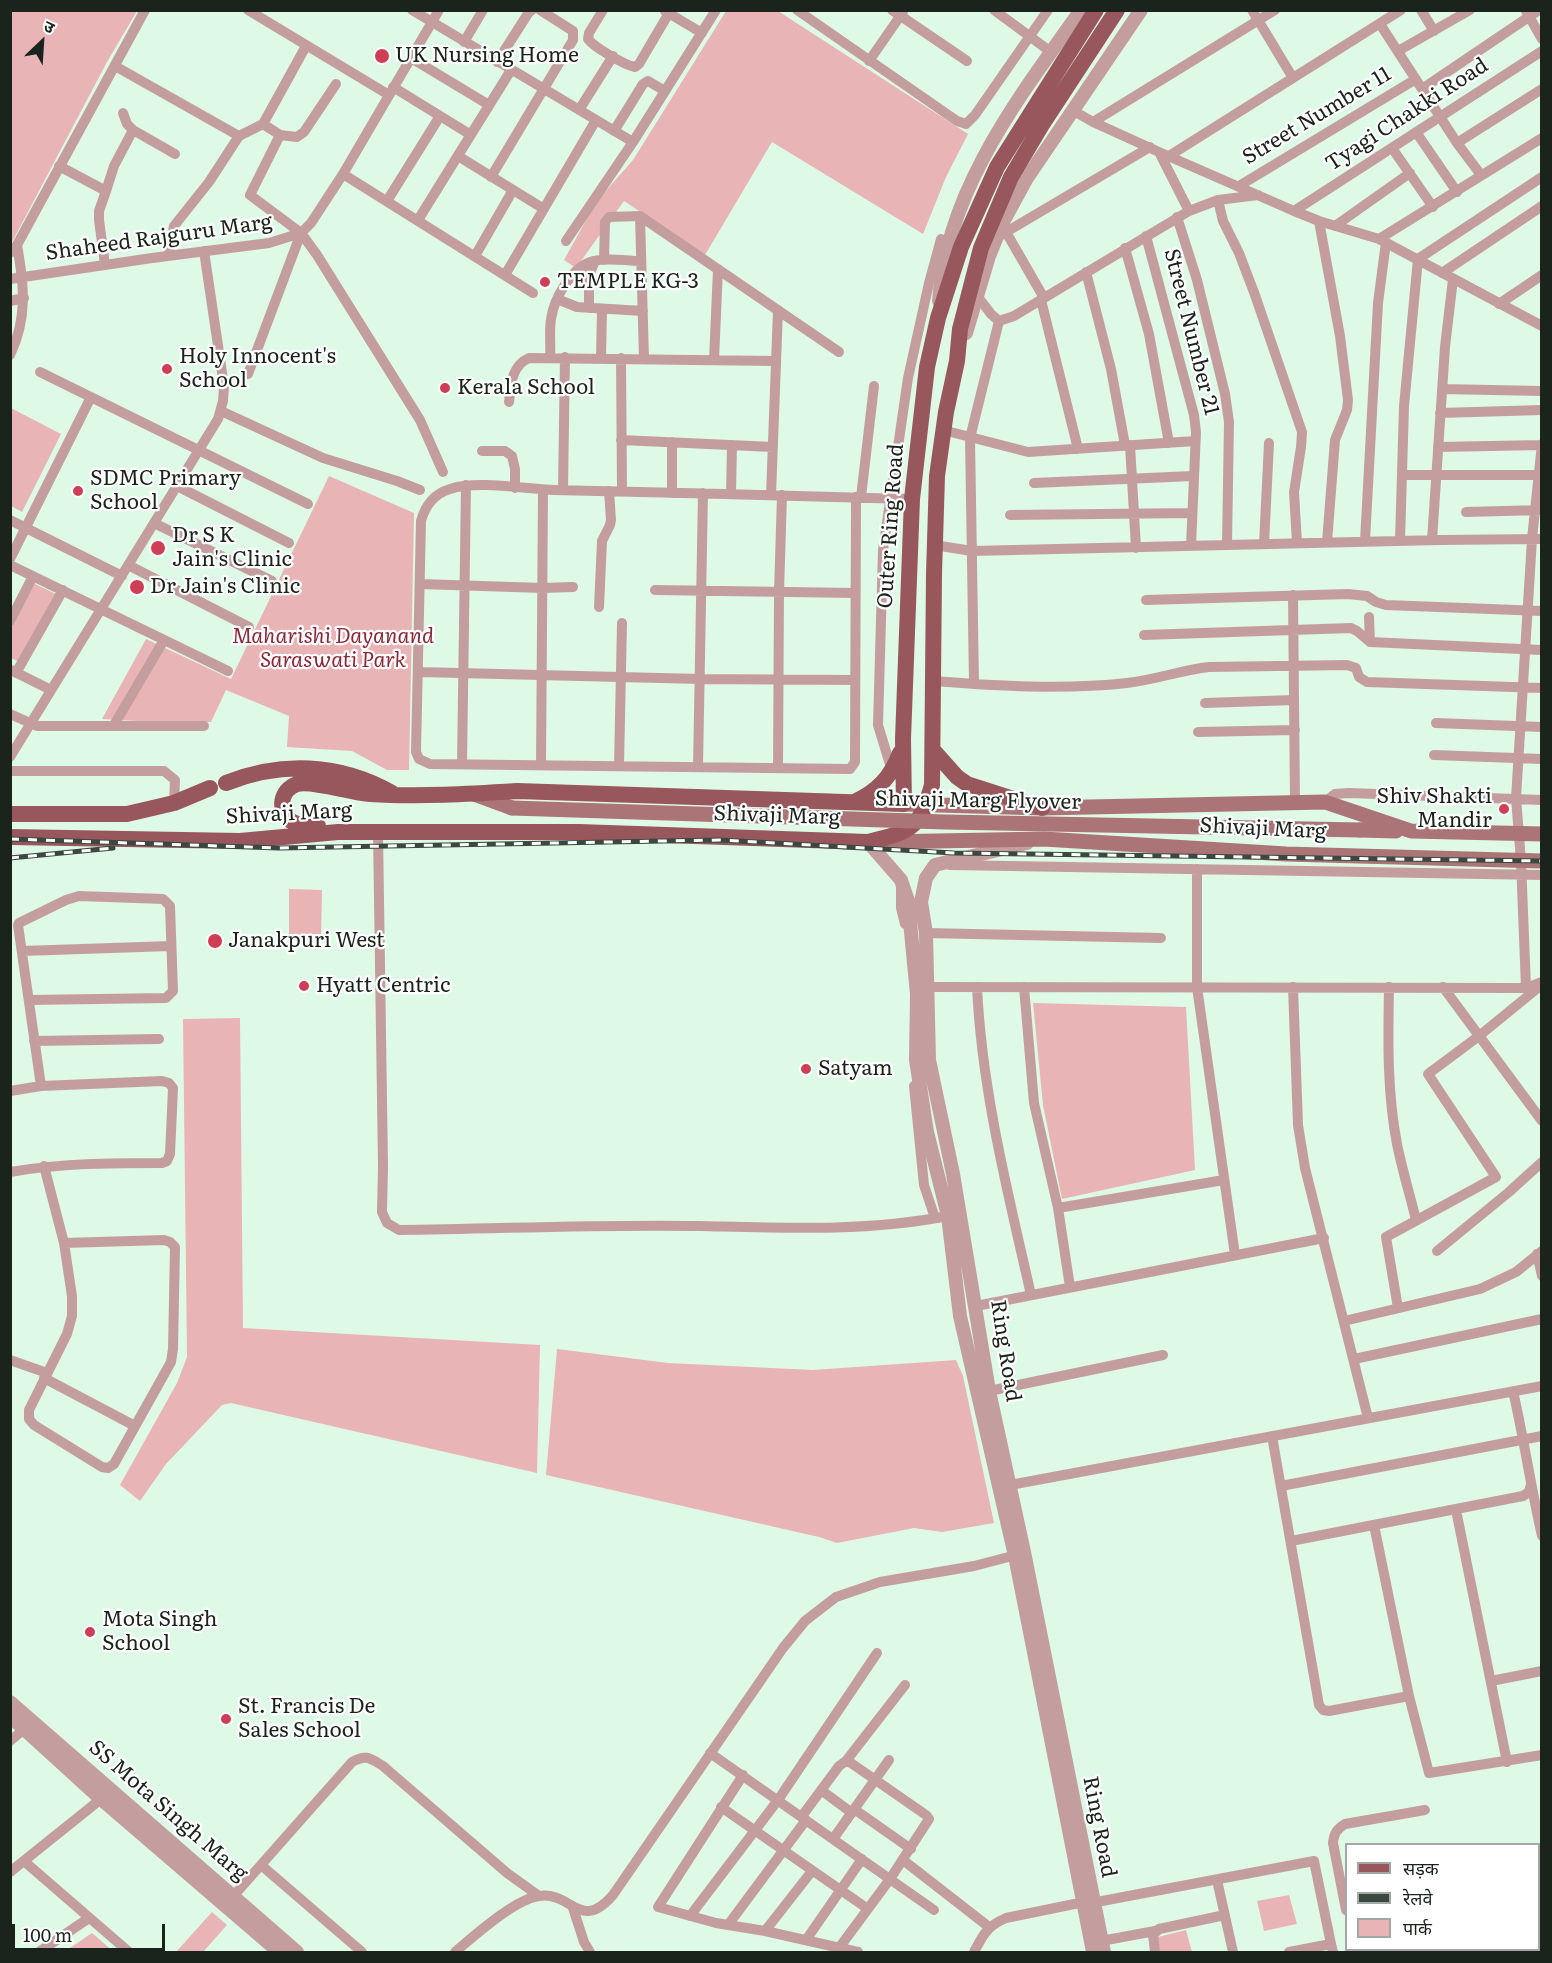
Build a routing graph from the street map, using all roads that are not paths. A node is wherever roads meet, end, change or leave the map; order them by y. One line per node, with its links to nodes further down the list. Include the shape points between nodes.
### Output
1 (145, 10): 43 (street)
2 (248, 10): 34 (street)
3 (412, 10): 27 (street)
4 (439, 10): 27 (street, Shaheed Rajguru Marg)
5 (483, 10): 33 (street)
6 (532, 10): 42 (street)
7 (540, 10): 25 (street)
8 (603, 10): 38 (street, via 588,39)
9 (716, 10): 30 (street)
10 (797, 10): 40 (street)
11 (993, 10): 31 (street)
12 (1048, 10): 31 (street)
13 (1081, 10): 37 (street, Outer Ring Road)
14 (1095, 10): 131 (main road, Outer Ring Road, via 997,167 962,247)
15 (1117, 10): 144 (main road, Outer Ring Road, via 1011,177 981,248 960,329)
16 (1141, 10): 54 (street, Outer Ring Road)
17 (1252, 10): 26 (street)
18 (1275, 10): 26 (street)
19 (1401, 10): 28 (street)
20 (1421, 10): 29 (street)
21 (1470, 10): 29 (street)
22 (667, 12): 30 (street); 38 (street, via 635,67)
23 (898, 12): 40 (street); 41 (street)
24 (1531, 13): 32 (street); 47 (street, Street Number 11)
25 (555, 14): 48 (street, via 573,31 573,40)
26 (1258, 21): 45 (street); 59 (street)
27 (432, 23): 33 (street); 39 (street, Shaheed Rajguru Marg)
28 (1380, 24): 35 (street); 45 (street)
29 (1434, 31): 35 (street)
30 (702, 33): 51 (street)
31 (1031, 37): 37 (street); 40 (street, via 966,123 957,122)
32 (1542, 39)
33 (464, 42): 42 (street)
34 (306, 46): 50 (street); 60 (street)
35 (1398, 51): 47 (street)
36 (1542, 51): 57 (street, Tyagi Chakki Road)
37 (1051, 52): 131 (street, Outer Ring Road, via 1014,106 967,193 948,242)
38 (613, 56): 53 (street)
39 (411, 58): 50 (street, Shaheed Rajguru Marg); 52 (street)
40 (869, 61)
41 (967, 61)
42 (497, 62): 44 (street)
43 (115, 66): 66 (street); 74 (street)
44 (511, 70): 48 (street); 52 (street)
45 (1293, 78): 71 (street)
46 (336, 84): 64 (street, via 304,132 297,137)
47 (1419, 84): 57 (street); 80 (street, Street Number 11)
48 (543, 89): 53 (street); 78 (street)
49 (1542, 89): 69 (street)
50 (391, 91): 56 (street); 76 (street, Shaheed Rajguru Marg)
51 (665, 92): 62 (street, via 648,81 643,84); 68 (street)
52 (489, 105): 65 (street)
53 (579, 110): 58 (street)
54 (1072, 110): 59 (street); 98 (street, Outer Ring Road, via 1027,178)
55 (123, 113): 61 (street)
56 (440, 116): 65 (street); 86 (street)
57 (1440, 117): 63 (street, Tyagi Chakki Road); 69 (street)
58 (596, 120): 62 (street); 89 (street)
59 (1094, 122): 71 (street)
60 (263, 124): 64 (street); 66 (street)
61 (133, 130): 72 (street); 82 (street)
62 (614, 131): 68 (street)
63 (1416, 132): 70 (street, Tyagi Chakki Road); 83 (street)
64 (280, 135): 97 (street, via 250,195)
65 (471, 135): 73 (street)
66 (239, 136): 106 (street, via 174,226)
67 (1542, 138): 77 (street)
68 (633, 142): 102 (street)
69 (1457, 143): 77 (street)
70 (1392, 148): 75 (street); 91 (street, Tyagi Chakki Road)
71 (1159, 152): 80 (street); 90 (street); 98 (street)
72 (175, 154)
73 (458, 156): 78 (street); 94 (street)
74 (59, 166): 82 (street); 104 (street)
75 (1410, 173): 88 (street); 96 (street)
76 (344, 174): 86 (street); 97 (street, Shaheed Rajguru Marg)
77 (1481, 175): 83 (street)
78 (491, 177): 81 (street)
79 (1542, 177): 108 (street)
80 (1239, 186): 84 (street)
81 (513, 190): 89 (street); 107 (street)
82 (106, 191): 111 (street, via 99,211)
83 (1457, 192): 88 (street)
84 (1258, 195): 85 (street); 91 (street)
85 (1218, 200): 90 (street); 207 (street, via 1302,432 1294,492)
86 (387, 201): 94 (street)
87 (1542, 206): 114 (street)
88 (1432, 207): 101 (street)
89 (544, 209): 115 (street)
90 (1189, 210): 93 (street)
91 (1294, 211): 95 (street)
92 (640, 216): 109 (street, via 609,217); 110 (street); 112 (street)
93 (1177, 217): 99 (street); 210 (street, via 1225,394 1229,422)
94 (418, 220): 107 (street)
95 (1319, 220): 96 (street); 205 (street, via 1348,400 1335,440)
96 (1335, 225): 101 (street)
97 (301, 233): 105 (street, Shaheed Rajguru Marg, via 269,243); 146 (street); 170 (street, via 420,420)
98 (1001, 235): 121 (street, Outer Ring Road, via 989,256); 124 (street)
99 (1146, 236): 103 (street); 158 (street, Street Number 21, via 1189,393)
100 (941, 239): 190 (street, via 908,378)
101 (1383, 240): 108 (street); 203 (street)
102 (566, 241)
103 (1125, 248): 113 (street); 160 (street, via 1149,334)
104 (14, 249): 117 (street)
105 (204, 251): 106 (street, Shaheed Rajguru Marg); 154 (street, via 224,386)
106 (168, 256): 111 (street, Shaheed Rajguru Marg)
107 (475, 256): 115 (street)
108 (1418, 259): 114 (street); 173 (street, via 1404,406)
109 (600, 260): 110 (street); 123 (street, via 584,265 568,280); 127 (street, via 589,275)
110 (641, 261): 130 (street)
111 (105, 265): 117 (street, Shaheed Rajguru Marg)
112 (718, 269): 129 (street); 142 (street)
113 (1086, 272): 124 (street); 163 (street)
114 (1442, 273): 119 (street)
115 (505, 275): 120 (street)
116 (1542, 275): 126 (street)
117 (23, 278): 118 (street, Shaheed Rajguru Marg); 122 (street)
118 (10, 279)
119 (1453, 279): 126 (street); 148 (street)
120 (533, 293)
121 (978, 297): 132 (street); 144 (street, Outer Ring Road)
122 (24, 298): 125 (street); 134 (street, via 21,327)
123 (557, 299): 127 (street, via 577,308); 137 (street, via 551,319)
124 (1043, 299): 132 (street, via 1024,312); 167 (street)
125 (10, 301)
126 (1498, 304): 133 (street)
127 (589, 308): 128 (street)
128 (602, 309): 130 (street); 139 (street)
129 (778, 310): 135 (street); 143 (street)
130 (642, 311): 141 (street)
131 (938, 318): 191 (main road, Outer Ring Road, via 927,366)
132 (999, 321): 156 (street)
133 (1540, 323)
134 (14, 341): 136 (street)
135 (839, 352)
136 (10, 355)
137 (550, 357): 138 (street); 151 (street, via 520,362)
138 (565, 357): 139 (street); 182 (street)
139 (601, 358): 140 (street)
140 (621, 358): 141 (street); 157 (street)
141 (644, 359): 142 (street)
142 (714, 360): 143 (street)
143 (776, 361): 165 (street)
144 (957, 361): 155 (main road, Outer Ring Road)
145 (40, 372): 150 (street)
146 (248, 374)
147 (874, 386): 189 (street)
148 (1442, 389): 149 (street); 153 (street)
149 (1542, 391)
150 (92, 397): 168 (street); 200 (street)
151 (509, 402)
152 (1542, 410): 153 (street)
153 (1440, 413): 166 (street)
154 (219, 415): 168 (street); 181 (street, via 323,458)
155 (943, 430): 156 (street); 209 (main road, Outer Ring Road)
156 (970, 438): 167 (street, via 1029,452); 213 (street)
157 (621, 440): 159 (street); 184 (street)
158 (1195, 441): 160 (street); 172 (street, Street Number 21)
159 (672, 442): 162 (street); 185 (street)
160 (1169, 443): 163 (street)
161 (1269, 443): 208 (street)
162 (732, 445): 165 (street); 187 (street)
163 (1128, 445): 167 (street); 175 (street)
164 (1542, 445): 166 (street); 171 (street)
165 (773, 447): 188 (street)
166 (1438, 447): 174 (street)
167 (1078, 448)
168 (198, 450): 178 (street); 192 (street)
169 (482, 451): 179 (street, via 505,451 512,456)
170 (443, 472)
171 (1540, 475): 174 (street); 193 (street)
172 (1193, 476): 175 (street); 196 (street, Street Number 21)
173 (1402, 476): 174 (street); 204 (street)
174 (1436, 477): 202 (street)
175 (1131, 478): 176 (street); 195 (street)
176 (1034, 483)
177 (466, 485): 179 (street); 222 (street, via 434,497 424,511); 223 (street)
178 (177, 486): 199 (street); 206 (street)
179 (515, 488): 180 (street)
180 (543, 489): 182 (street); 225 (street)
181 (420, 490)
182 (563, 490): 183 (street)
183 (609, 491): 184 (street); 233 (street, via 611,519 602,541)
184 (622, 492): 185 (street)
185 (672, 493): 186 (street)
186 (703, 493): 187 (street); 228 (street)
187 (731, 494): 188 (street)
188 (777, 495): 189 (street); 229 (street)
189 (859, 497): 190 (street); 230 (street)
190 (891, 498): 191 (street); 285 (street, via 883,550 878,725)
191 (912, 499): 273 (main road, Outer Ring Road)
192 (308, 504)
193 (1538, 510): 194 (street); 201 (street)
194 (1466, 512)
195 (1133, 513): 196 (street); 197 (street); 212 (street)
196 (1192, 513): 211 (street, Street Number 21)
197 (1010, 515)
198 (10, 520): 200 (street)
199 (154, 523): 216 (street); 221 (street)
200 (25, 527): 214 (street); 218 (street)
201 (1537, 539): 202 (street); 219 (street)
202 (1432, 540): 204 (street)
203 (1365, 541): 204 (street); 205 (street)
204 (1400, 541)
205 (1328, 542): 207 (street)
206 (289, 543)
207 (1297, 543): 208 (street)
208 (1264, 544): 210 (street)
209 (934, 545): 213 (street); 257 (main road, Outer Ring Road)
210 (1227, 545): 211 (street)
211 (1191, 546): 212 (street)
212 (1136, 548): 213 (street)
213 (972, 551): 258 (street)
214 (10, 559)
215 (10, 565): 217 (street)
216 (128, 565): 218 (street); 240 (street)
217 (33, 576): 226 (street); 238 (street)
218 (122, 576): 234 (street)
219 (1530, 577): 220 (street); 235 (street)
220 (1542, 578)
221 (272, 581)
222 (420, 585): 223 (street); 250 (street)
223 (465, 586): 225 (street); 251 (street)
224 (573, 587): 225 (street)
225 (543, 588): 252 (street)
226 (63, 590): 234 (street); 248 (street)
227 (655, 590): 228 (street)
228 (702, 590): 229 (street); 254 (street)
229 (779, 592): 230 (street); 255 (street)
230 (855, 593): 256 (street)
231 (1293, 595): 232 (street); 235 (street, via 1367,596 1386,605); 241 (street)
232 (1146, 600)
233 (599, 608)
234 (101, 609): 243 (street); 261 (street)
235 (1528, 609): 236 (street); 245 (street)
236 (1542, 611)
237 (1369, 617): 244 (street)
238 (11, 618)
239 (622, 623): 253 (street)
240 (249, 627)
241 (1293, 631): 242 (street); 244 (street, via 1350,628); 247 (street)
242 (1144, 635)
243 (164, 640): 249 (street); 267 (street)
244 (1370, 642): 245 (street)
245 (1524, 649): 246 (street); 259 (street)
246 (1542, 650)
247 (1294, 666): 258 (street, via 1187,669 1125,684); 259 (street, via 1352,666 1367,682); 262 (street)
248 (13, 671): 261 (street)
249 (228, 671)
250 (419, 672): 251 (street); 279 (street, via 419,759 430,764)
251 (464, 673): 252 (street); 279 (street)
252 (542, 675): 253 (street); 280 (street)
253 (621, 677): 254 (street); 281 (street)
254 (700, 679): 255 (street); 282 (street)
255 (779, 679): 256 (street); 283 (street)
256 (855, 680): 283 (street, via 854,767)
257 (933, 681): 258 (street); 274 (main road, Outer Ring Road)
258 (974, 684)
259 (1522, 687): 260 (street); 269 (street)
260 (1542, 688)
261 (51, 690): 266 (street)
262 (1294, 700): 263 (street); 271 (street)
263 (1205, 703)
264 (10, 714): 266 (street)
265 (1436, 723): 269 (street)
266 (31, 724): 267 (street); 276 (street)
267 (114, 725): 268 (street)
268 (204, 726)
269 (1520, 726): 270 (street); 277 (street)
270 (1542, 727)
271 (1294, 730): 272 (street); 294 (street)
272 (1198, 732)
273 (903, 740): 285 (main road); 295 (main road)
274 (933, 750): 296 (main road, Outer Ring Road, via 932,785); 297 (main road, via 967,784)
275 (1434, 754): 277 (street)
276 (10, 757)
277 (1518, 758): 278 (street); 288 (street)
278 (1542, 759)
279 (462, 764): 280 (street)
280 (541, 765): 281 (street)
281 (619, 766): 282 (street)
282 (698, 767): 283 (street)
283 (778, 768)
284 (10, 771): 292 (street, via 164,771 175,780)
285 (892, 772): 293 (main road, via 878,789)
286 (474, 794): 287 (main road, Shivaji Marg); 290 (main road, Shivaji Marg, via 518,791); 299 (main road, Shivaji Marg Flyover, bridge, via 512,808 933,822)
287 (395, 795): 292 (main road, Shivaji Marg, via 359,778 320,768 272,769); 300 (main road, via 299,784 289,789 283,799 285,816 294,823)
288 (1516, 798): 289 (street); 291 (street, via 1349,793 1335,794); 301 (street)
289 (1542, 800)
290 (814, 802): 293 (main road, Shivaji Marg); 304 (main road, via 828,808 832,818 827,833)
291 (1325, 802): 294 (main road, Shivaji Marg); 299 (main road, Shivaji Marg)
292 (174, 803): 298 (main road, Shivaji Marg, via 127,814)
293 (854, 803): 295 (main road, Shivaji Marg)
294 (1295, 803): 297 (main road, Shivaji Marg)
295 (904, 804): 296 (main road, Shivaji Marg)
296 (926, 805): 297 (main road, Shivaji Marg); 306 (main road, via 913,826 897,835)
297 (1042, 808): 305 (main road, via 1055,815 1059,824 1055,833)
298 (11, 812)
299 (1411, 831): 301 (main road, Shivaji Marg)
300 (378, 832): 303 (main road, Shivaji Marg, via 240,841); 304 (main road, Shivaji Marg, via 579,832); 339 (street, via 382,1212 387,1223 399,1230 803,1228 910,1223)
301 (1518, 834): 302 (main road, Shivaji Marg); 309 (street)
302 (1542, 834)
303 (10, 837)
304 (813, 839): 306 (main road, Shivaji Marg)
305 (1044, 839): 306 (main road, Shivaji Marg); 308 (street); 309 (main road, Shivaji Marg)
306 (868, 842): 312 (street, Ring Road)
307 (1542, 861): 309 (main road, Shivaji Marg)
308 (935, 865): 310 (street); 313 (street, Ring Road)
309 (1522, 867): 310 (street); 311 (street); 326 (street)
310 (1197, 869): 322 (street)
311 (1542, 875)
312 (902, 883): 313 (street, Ring Road); 339 (street, via 901,908 908,934 912,994 910,1051 924,1185)
313 (915, 902): 314 (street, Ring Road); 339 (street, Ring Road, via 916,1060)
314 (926, 933): 315 (street); 319 (street, Ring Road)
315 (1161, 938)
316 (171, 946): 317 (street); 317 (street, via 170,906 164,899 79,896 20,922); 327 (street, via 173,991 166,998)
317 (22, 951): 327 (street)
318 (1542, 983): 326 (street); 328 (street)
319 (928, 987): 320 (street); 349 (street, Ring Road, via 929,1060)
320 (977, 987): 321 (street); 348 (street, via 980,1043 997,1151)
321 (1024, 987): 322 (street); 338 (street, via 1034,1103)
322 (1197, 987): 323 (street); 337 (street)
323 (1293, 987): 324 (street); 341 (street, via 1298,1125)
324 (1389, 987): 325 (street); 340 (street, via 1391,1097 1397,1144)
325 (1443, 987): 326 (street); 328 (street)
326 (1526, 988)
327 (28, 1000): 330 (street)
328 (1479, 1036): 333 (street); 340 (street, via 1428,1074 1496,1177)
329 (159, 1039): 330 (street)
330 (34, 1041): 331 (street)
331 (41, 1086): 332 (street); 335 (street, via 162,1081 173,1088 167,1161)
332 (10, 1091)
333 (1542, 1120)
334 (1542, 1162): 343 (street)
335 (44, 1166): 336 (street); 342 (street)
336 (10, 1172)
337 (1224, 1180): 338 (street); 345 (street)
338 (1058, 1208): 347 (street)
339 (941, 1217): 372 (street, Ring Road, via 960,1316)
340 (1416, 1220): 350 (street, via 1386,1237)
341 (1324, 1238): 345 (street); 352 (street)
342 (64, 1243): 356 (street, via 72,1316); 361 (street, via 164,1240 175,1247 171,1362)
343 (1437, 1251)
344 (1539, 1253): 346 (street); 350 (street, via 1516,1272 1480,1289)
345 (1235, 1255): 347 (street)
346 (1542, 1276)
347 (1070, 1287): 348 (street)
348 (1031, 1295): 349 (street)
349 (976, 1306): 358 (street, Ring Road)
350 (1398, 1308): 352 (street)
351 (1542, 1319): 354 (street)
352 (1344, 1321): 354 (street)
353 (1163, 1355): 358 (street)
354 (1354, 1359): 360 (street)
355 (10, 1360): 356 (street)
356 (45, 1376): 361 (street); 361 (street, via 28,1419 102,1467 114,1464)
357 (1542, 1386): 359 (street)
358 (989, 1391): 366 (street, Ring Road)
359 (1513, 1391): 360 (street); 364 (street)
360 (1368, 1418): 362 (street)
361 (135, 1426)
362 (1272, 1436): 366 (street); 367 (street)
363 (1542, 1436): 364 (street)
364 (1524, 1438): 365 (street); 367 (street)
365 (1531, 1484): 368 (street, via 1523,1496); 370 (street)
366 (1010, 1485): 372 (street, Ring Road)
367 (1281, 1486): 371 (street)
368 (1456, 1510): 369 (street); 375 (street)
369 (1374, 1525): 371 (street); 377 (street)
370 (1542, 1536)
371 (1290, 1541): 377 (street, via 1319,1705 1329,1711)
372 (1019, 1554): 382 (street, via 880,1582 836,1598 805,1621 783,1648); 413 (street, Ring Road)
373 (877, 1653): 391 (street)
374 (1542, 1671): 375 (street)
375 (1491, 1681): 386 (street)
376 (905, 1685): 385 (street)
377 (1409, 1696): 386 (street, via 1429,1773)
378 (10, 1702): 380 (street, SS Mota Singh Marg)
379 (10, 1716): 380 (street, SS Mota Singh Marg)
380 (29, 1725): 381 (street); 390 (street, SS Mota Singh Marg); 395 (street, SS Mota Singh Marg)
381 (10, 1741)
382 (710, 1753): 387 (street); 414 (street, via 613,1895 595,1911)
383 (1542, 1755): 386 (street)
384 (890, 1760): 388 (street)
385 (846, 1761): 388 (street); 389 (street)
386 (1507, 1762)
387 (743, 1775): 391 (street); 392 (street)
388 (876, 1780): 394 (street); 399 (street, via 928,1816 929,1822)
389 (821, 1790): 394 (street); 396 (street)
390 (101, 1799): 395 (street, SS Mota Singh Marg); 403 (street)
391 (778, 1800): 396 (street); 397 (street)
392 (721, 1808): 397 (street); 418 (street, via 658,1907)
393 (1425, 1810): 411 (street, via 1337,1828 1333,1843)
394 (853, 1811): 398 (street); 399 (street)
395 (132, 1817): 412 (street, SS Mota Singh Marg)
396 (804, 1818): 398 (street); 400 (street)
397 (754, 1832): 400 (street); 418 (street)
398 (833, 1839): 401 (street)
399 (911, 1849): 402 (street)
400 (783, 1851): 405 (street); 420 (street)
401 (862, 1859): 407 (street); 409 (street)
402 (903, 1860): 407 (street); 421 (street)
403 (25, 1862): 406 (street); 419 (street)
404 (261, 1865): 410 (street, via 352,1762 361,1757 383,1766); 412 (street); 432 (street)
405 (812, 1871): 409 (street); 422 (street)
406 (10, 1872)
407 (890, 1879): 415 (street); 416 (street)
408 (1217, 1880): 413 (street); 417 (street); 427 (street, via 1314,1861)
409 (841, 1891): 415 (street); 424 (street)
410 (539, 1896): 414 (street, via 554,1896); 433 (street, via 508,1911)
411 (1345, 1900)
412 (229, 1901): 430 (street, SS Mota Singh Marg); 431 (street, SS Mota Singh Marg)
413 (1092, 1901): 421 (street, via 1006,1918); 425 (street, Ring Road); 437 (street, Ring Road)
414 (573, 1908): 434 (street)
415 (868, 1909): 426 (street)
416 (934, 1910)
417 (1225, 1915): 423 (street); 439 (street)
418 (690, 1916): 420 (street)
419 (89, 1918): 428 (street); 429 (street)
420 (728, 1925): 422 (street)
421 (989, 1927): 436 (street)
422 (765, 1931): 424 (street)
423 (1155, 1931): 425 (street); 438 (street)
424 (806, 1940): 426 (street)
425 (1102, 1947)
426 (839, 1948): 435 (street)
427 (1332, 1948): 440 (street)
428 (39, 1953)
429 (129, 1953)
430 (279, 1953)
431 (297, 1953)
432 (362, 1953)
433 (455, 1953)
434 (590, 1953)
435 (858, 1953)
436 (974, 1953)
437 (1093, 1953)
438 (1155, 1953)
439 (1233, 1953)
440 (1289, 1953)

